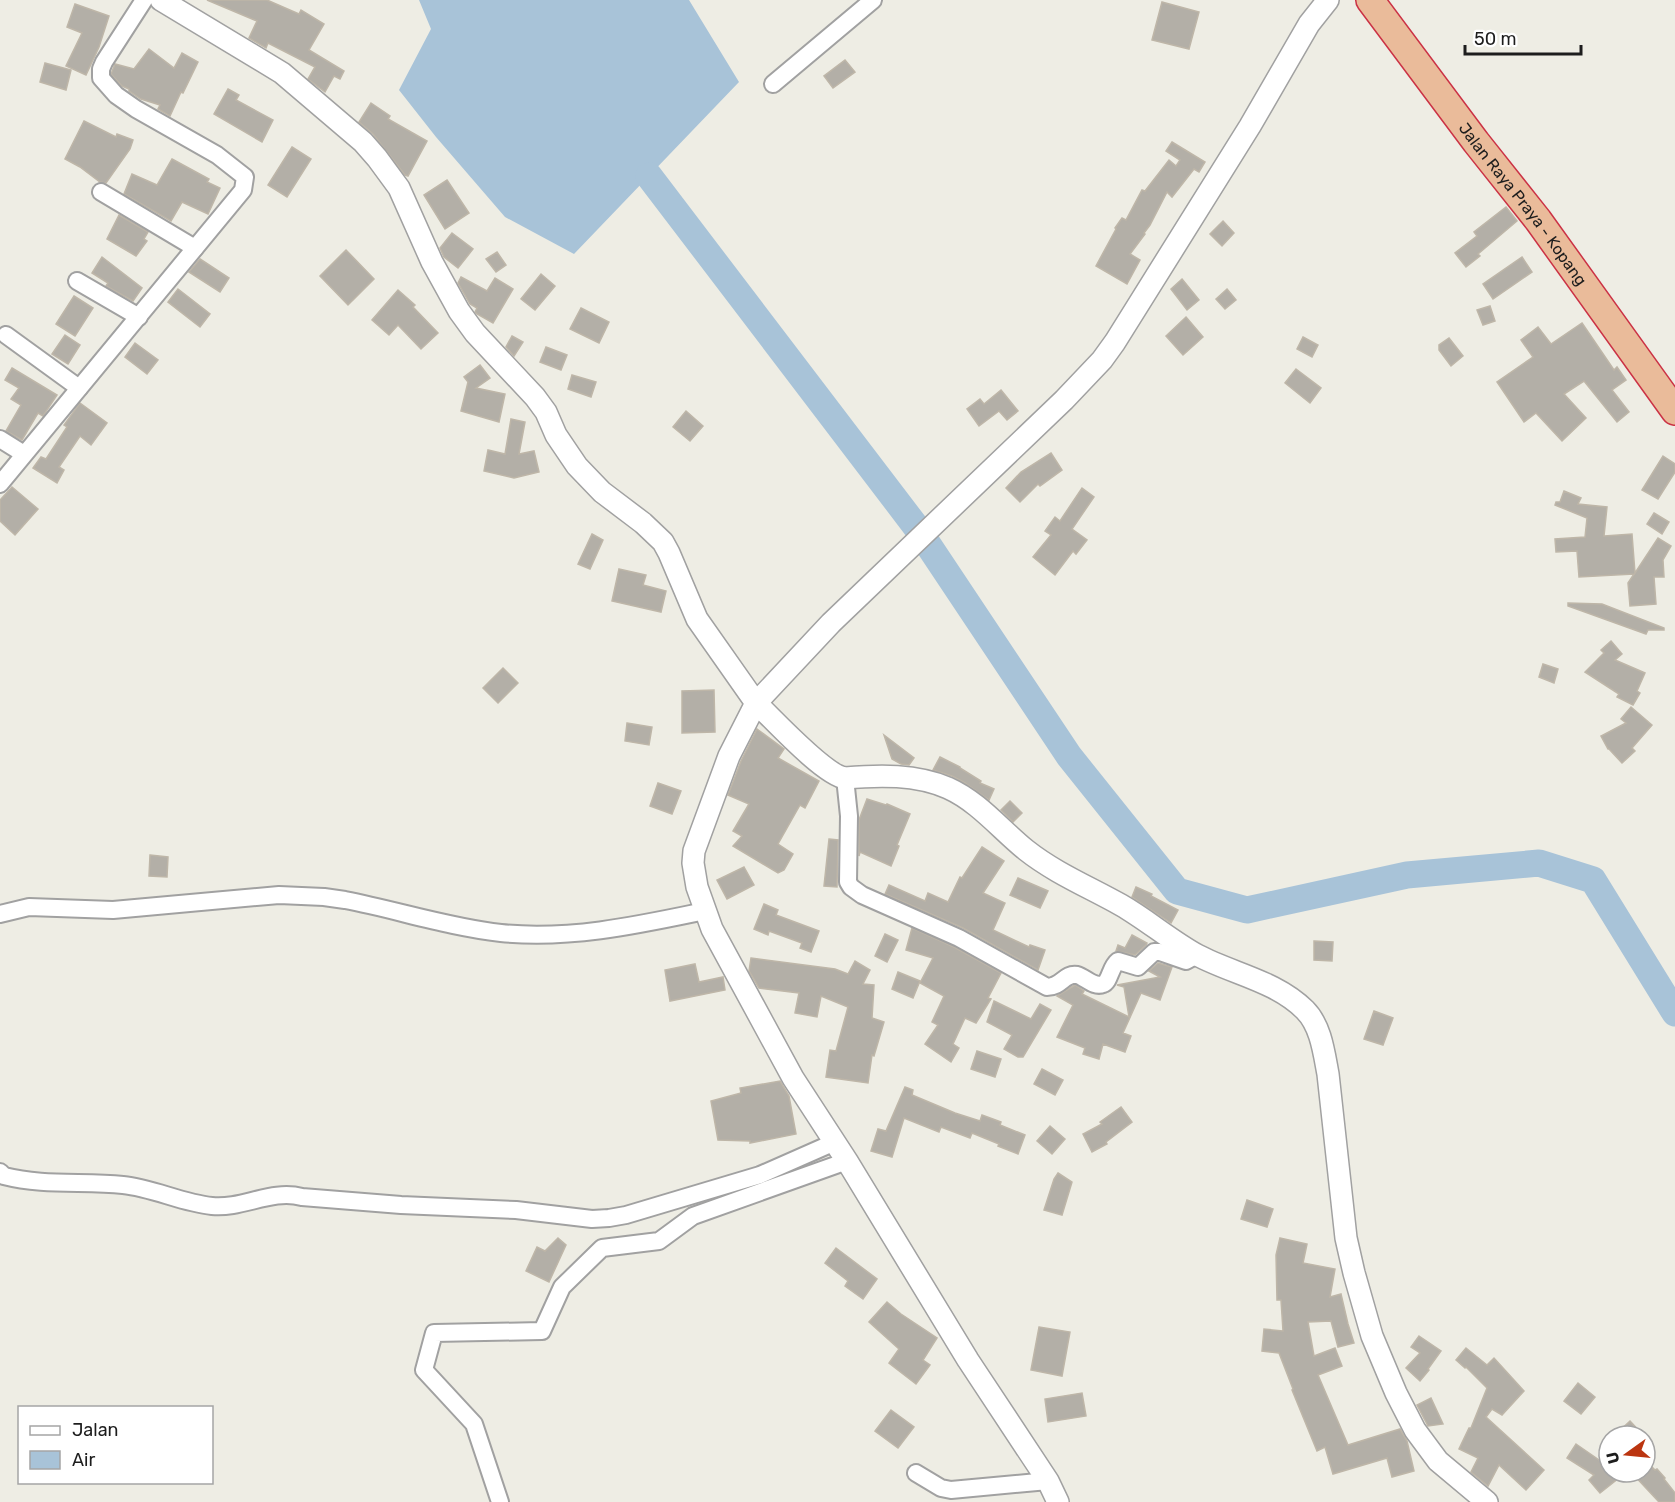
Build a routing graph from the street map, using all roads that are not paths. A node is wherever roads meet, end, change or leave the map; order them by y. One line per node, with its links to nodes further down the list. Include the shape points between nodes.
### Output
1 (144, 0): 8 (street, via 104,62 101,78 136,109 217,155 245,177 243,190)
2 (161, 0): 17 (street, via 282,73 377,158 399,188 459,311 546,412 577,466 663,542 697,619)
3 (873, 0): 6 (street)
4 (1328, 0): 17 (street, via 1309,24 1250,126 1102,360 831,623)
5 (1370, 0): 13 (highway, Jalan Raya Praya - Kopang, via 1538,220)
6 (773, 84)
7 (101, 192): 8 (street)
8 (195, 248): 10 (street)
9 (77, 281): 10 (street)
10 (139, 317): 12 (street)
11 (6, 335): 12 (street)
12 (79, 388): 15 (street)
13 (1675, 411)
14 (0, 439): 15 (street)
15 (24, 454): 16 (street)
16 (0, 484)
17 (756, 702): 18 (street, via 826,769); 19 (street, via 729,756 694,851 695,876)
18 (845, 778): 21 (street, via 906,777 947,787 976,804 1028,851 1074,881 1122,905); 21 (street, via 848,882 862,895 959,938 1047,987 1077,975 1103,985 1118,961 1138,967 1154,952 1186,960)
19 (705, 911): 20 (street, via 622,928 540,934 500,933 345,900 279,895 112,910 29,907); 22 (street, via 793,1078)
20 (0, 914)
21 (1197, 955): 29 (street, via 1288,994 1310,1015 1328,1074 1346,1238 1372,1336 1415,1430 1438,1461)
22 (835, 1142): 23 (street); 24 (street, via 734,1184 626,1215 592,1219 291,1195 212,1206 133,1186 37,1182)
23 (847, 1161): 26 (street, via 968,1360); 27 (street, via 693,1216 659,1241 602,1248 562,1287 542,1331 434,1333 424,1370 474,1424)
24 (0, 1172)
25 (916, 1473): 26 (street, via 951,1490)
26 (1048, 1481): 28 (street)
27 (500, 1502)
28 (1058, 1502)
29 (1487, 1502)

